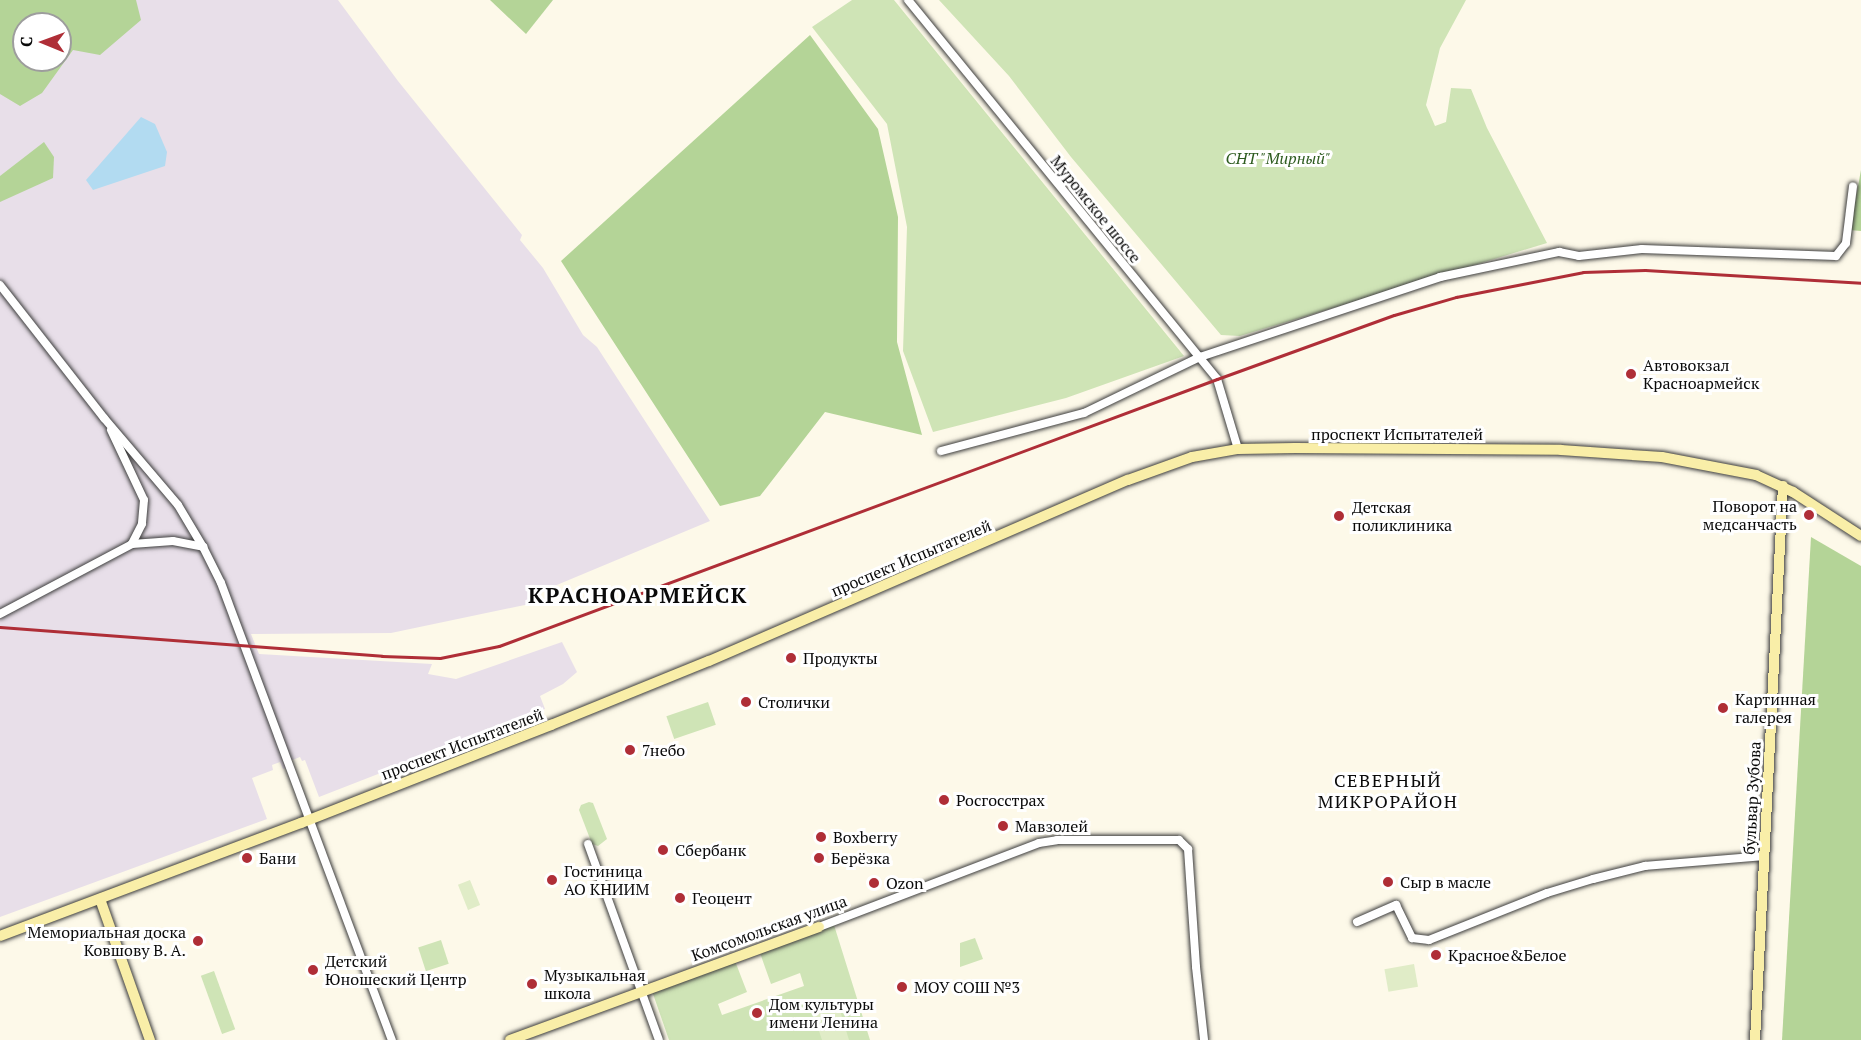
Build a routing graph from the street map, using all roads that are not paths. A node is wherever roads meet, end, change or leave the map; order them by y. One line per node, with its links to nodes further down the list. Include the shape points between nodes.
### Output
1 (908, 0): 4 (street, Муромское шоссе)
2 (1853, 186): 4 (street, via 1846,243 1836,256 1642,249 1579,256 1559,252 1440,277)
3 (0, 285): 5 (street)
4 (1200, 357): 6 (street, Муромское шоссе, via 1217,379); 7 (street, via 1084,413)
5 (104, 418): 10 (street, via 144,500 142,524); 11 (street, via 178,505)
6 (1238, 449): 8 (main road, проспект Испытателей, via 1600,452 1726,467); 13 (main road, проспект Испытателей, via 1192,457 1128,480 709,661)
7 (941, 452)
8 (1783, 486): 9 (main road, проспект Испытателей); 15 (main road, бульвар Зубова)
9 (1861, 536)
10 (132, 544): 11 (street, via 173,541); 12 (street)
11 (203, 548): 13 (street, via 221,583)
12 (0, 614)
13 (309, 820): 16 (main road, проспект Испытателей); 22 (street)
14 (588, 844): 20 (street)
15 (1764, 856): 17 (street, via 1645,866 1593,879 1429,940 1412,938 1396,905); 26 (main road, бульвар Зубова)
16 (100, 900): 19 (main road, проспект Испытателей); 21 (main road)
17 (1358, 922)
18 (819, 927): 20 (main road, Комсомольская улица); 25 (street, Комсомольская улица, via 1039,843 1179,840 1188,849)
19 (0, 936)
20 (642, 991): 23 (main road, Комсомольская улица); 24 (street)
21 (150, 1040)
22 (392, 1040)
23 (510, 1040)
24 (659, 1040)
25 (1204, 1040)
26 (1755, 1040)

